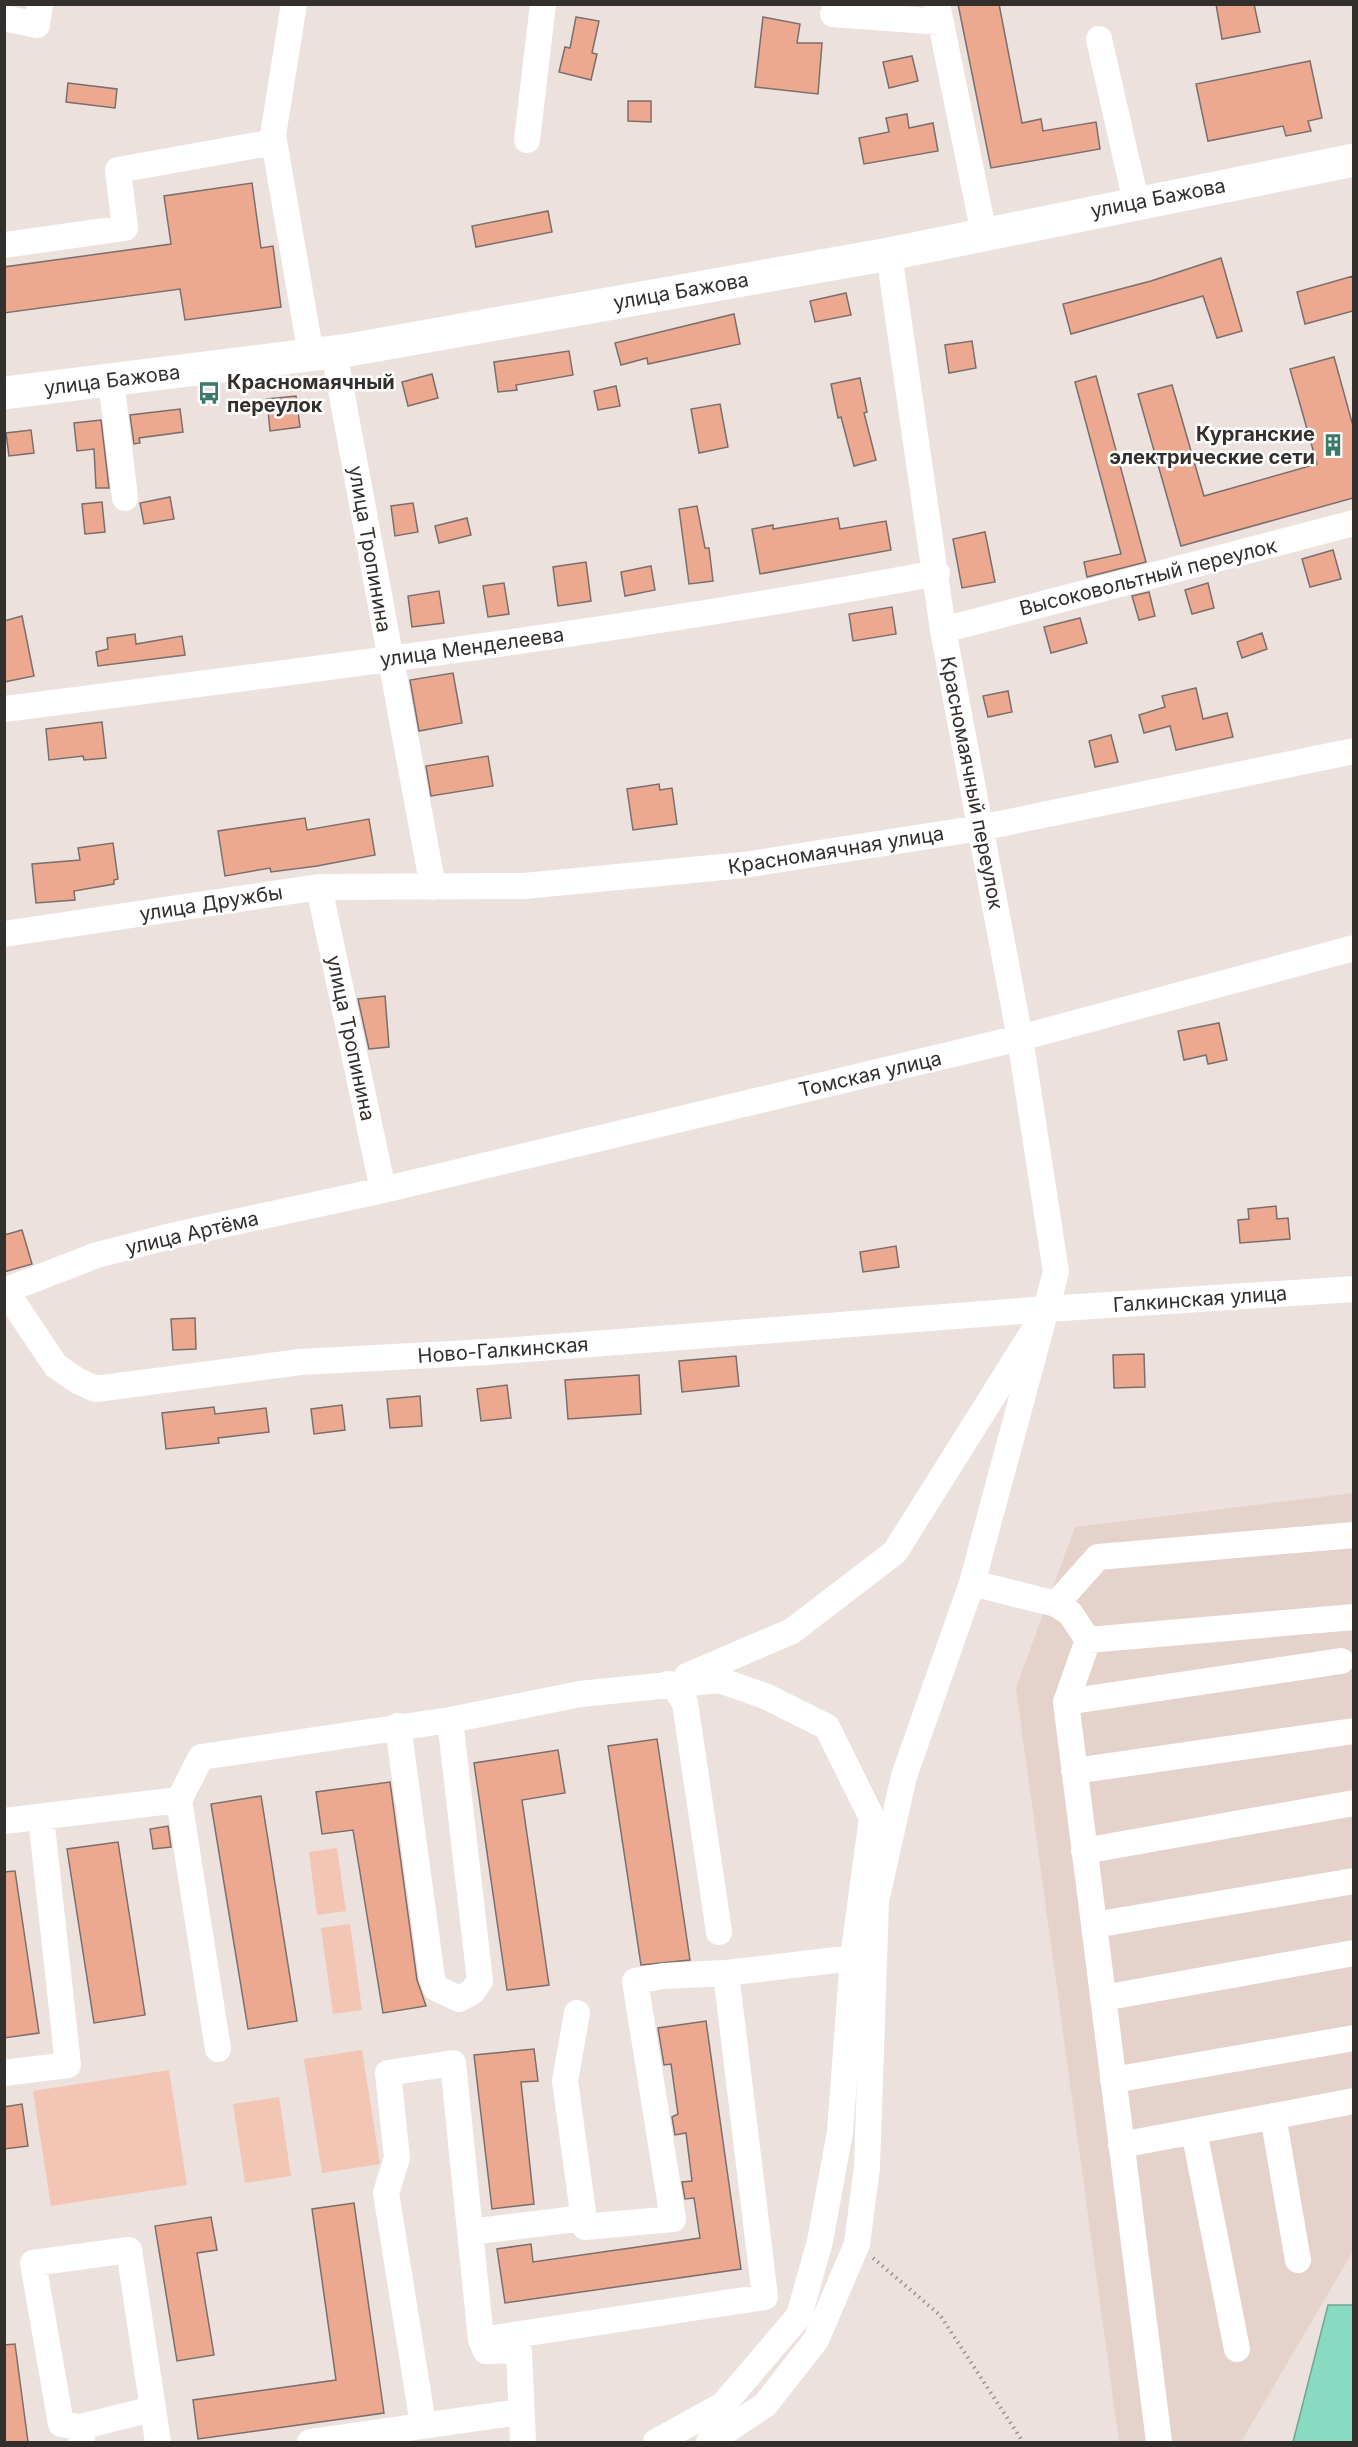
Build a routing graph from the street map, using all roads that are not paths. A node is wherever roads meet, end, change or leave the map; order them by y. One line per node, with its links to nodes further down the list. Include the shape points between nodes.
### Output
1 (40, 4): 6 (street, via 37,25)
2 (294, 4): 9 (street, улица Тропинина)
3 (543, 4): 8 (street)
4 (939, 13): 5 (street); 12 (street)
5 (833, 14)
6 (4, 18)
7 (1099, 39): 11 (street)
8 (527, 140)
9 (274, 142): 13 (street, via 118,170 125,228); 15 (street, улица Тропинина)
10 (1353, 160): 11 (main road, улица Бажова)
11 (1136, 202): 12 (main road, улица Бажова)
12 (984, 234): 14 (main road, улица Бажова)
13 (4, 245)
14 (889, 254): 15 (main road, улица Бажова); 20 (street, Красномаячный переулок)
15 (322, 354): 16 (main road, улица Бажова); 22 (street, улица Тропинина)
16 (111, 380): 17 (main road, улица Бажова); 18 (street)
17 (4, 393)
18 (125, 498)
19 (1353, 523): 21 (street, Высоковольтный переулок)
20 (937, 573): 21 (street, Красномаячный переулок); 22 (street, улица Менделеева, via 761,606)
21 (943, 630): 25 (street, Красномаячный переулок)
22 (391, 659): 23 (street, улица Менделеева); 27 (street, улица Тропинина)
23 (4, 709)
24 (1353, 751): 25 (street, Красномаячная улица)
25 (980, 828): 27 (street, Красномаячная улица, via 744,865 524,886); 30 (street, Красномаячный переулок)
26 (319, 886): 27 (street, улица Дружбы); 28 (street, улица Дружбы); 31 (street, улица Тропинина)
27 (426, 887)
28 (4, 934)
29 (1353, 948): 30 (street, Томская улица)
30 (1020, 1038): 31 (street, Томская улица); 34 (street, Красномаячный переулок, via 1056,1272)
31 (383, 1190): 33 (street, улица Артёма, via 96,1255)
32 (1353, 1289): 34 (street, Галкинская улица)
33 (5, 1291): 34 (street, Ново-Галкинская, via 56,1366 96,1389 300,1362 488,1352)
34 (1047, 1309): 36 (street, Красномаячный переулок); 41 (street, via 895,1552 792,1631)
35 (1353, 1535): 37 (street, via 1098,1557)
36 (972, 1583): 37 (street); 81 (street, Красномаячный переулок, via 904,1776 876,1902 867,2167 857,2244 816,2340 765,2405)
37 (1056, 1604): 39 (street, via 1070,1613)
38 (1353, 1617): 39 (street)
39 (1088, 1640): 42 (street)
40 (1341, 1661): 42 (street)
41 (667, 1684): 43 (street, via 580,1694); 54 (street, via 676,1689 685,1703); 56 (street, via 719,1680 765,1696 827,1727 872,1818)
42 (1066, 1702): 46 (street)
43 (450, 1720): 44 (street); 44 (street, via 480,1981 472,1992 459,1999 436,1988 432,1978)
44 (398, 1726): 47 (street, via 201,1757)
45 (1353, 1731): 46 (street)
46 (1074, 1771): 51 (street)
47 (178, 1800): 49 (street); 61 (street)
48 (1353, 1803): 51 (street)
49 (41, 1817): 50 (street); 62 (street, via 68,2065)
50 (4, 1821)
51 (1084, 1851): 53 (street)
52 (1353, 1881): 53 (street)
53 (1094, 1925): 58 (street)
54 (719, 1932)
55 (1353, 1953): 58 (street)
56 (853, 1958): 57 (street); 80 (street, via 840,2132 820,2241 799,2316 723,2405)
57 (726, 1973): 68 (street, via 635,1981 673,2219 585,2227); 71 (street, via 765,2297)
58 (1103, 1998): 63 (street)
59 (577, 2013): 68 (street, via 565,2081)
60 (1353, 2038): 63 (street)
61 (218, 2049)
62 (4, 2073)
63 (1113, 2080): 67 (street)
64 (1353, 2101): 65 (street)
65 (1273, 2116): 66 (street); 70 (street)
66 (1194, 2131): 67 (street); 72 (street)
67 (1121, 2145): 82 (street)
68 (584, 2218): 69 (street)
69 (470, 2232): 71 (street); 75 (street, via 453,2063 388,2073 397,2158 386,2193)
70 (1298, 2260)
71 (481, 2340): 74 (street, via 486,2351 519,2352)
72 (1237, 2349)
73 (152, 2409): 76 (street); 76 (street, via 129,2250 33,2263 61,2424); 77 (street)
74 (520, 2412): 75 (street); 79 (street)
75 (423, 2424): 78 (street)
76 (81, 2435)
77 (158, 2442)
78 (310, 2442)
79 (523, 2442)
80 (656, 2442)
81 (709, 2442)
82 (1159, 2442)

